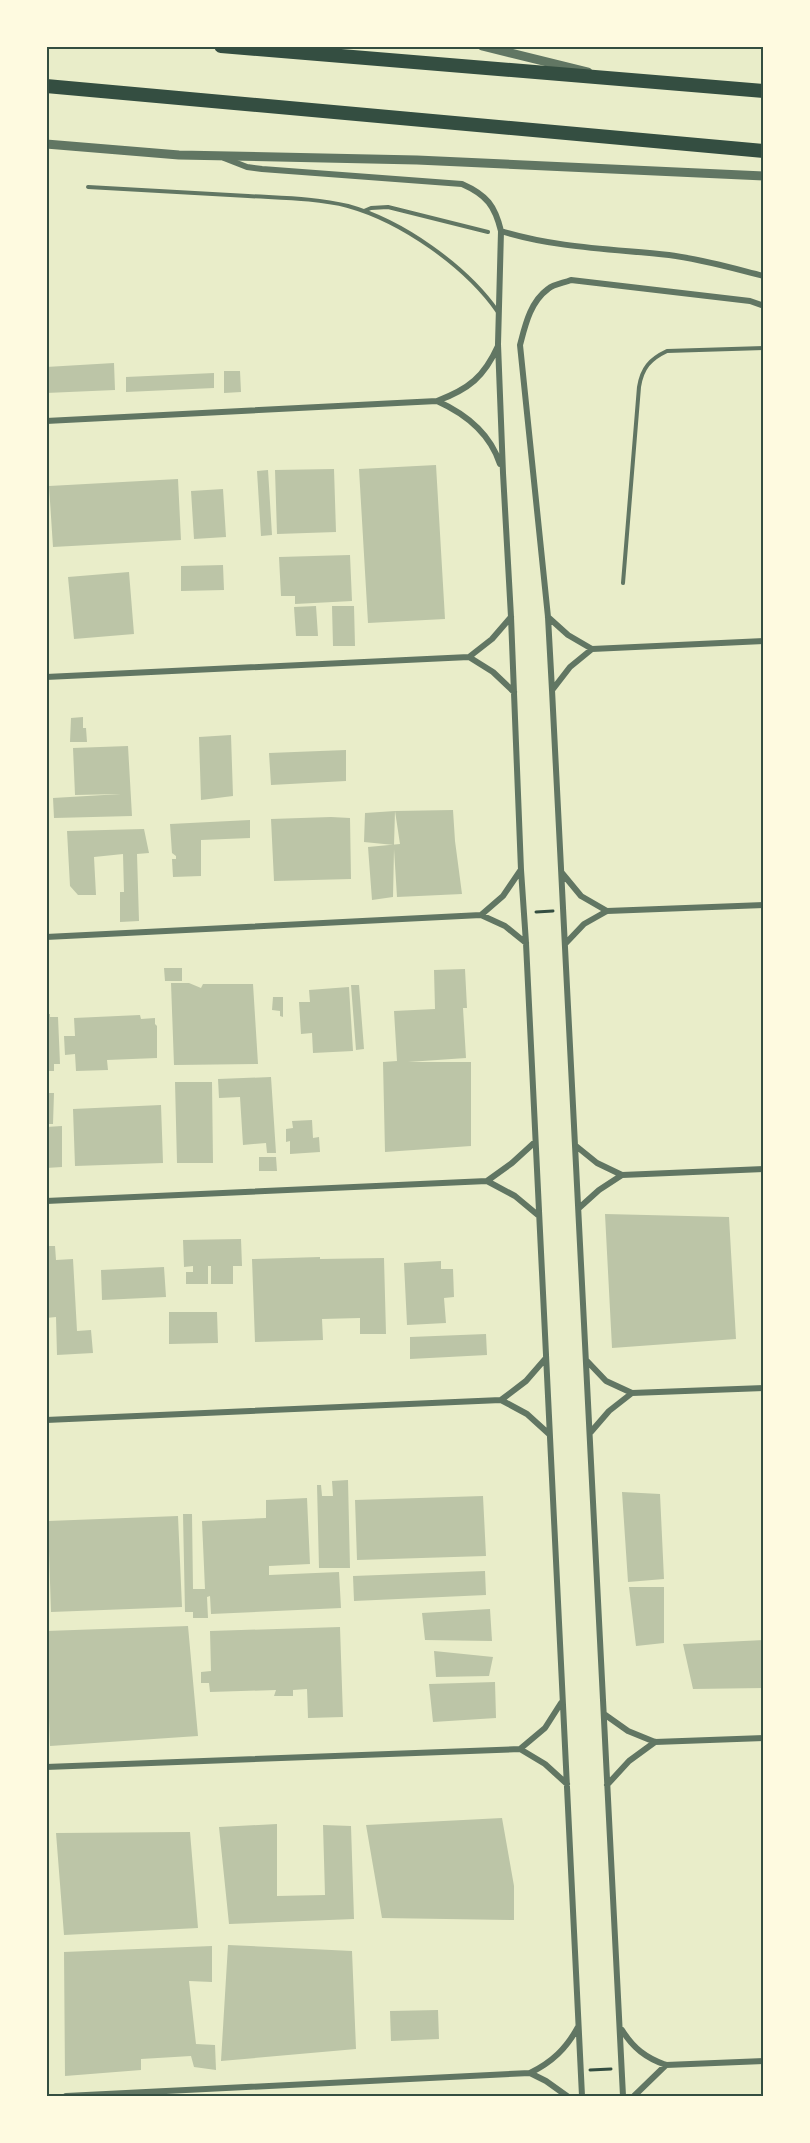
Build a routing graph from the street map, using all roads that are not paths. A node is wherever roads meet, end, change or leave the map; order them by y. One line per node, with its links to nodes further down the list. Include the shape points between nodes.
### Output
1 (221, 46): 3 (highway)
2 (482, 46): 3 (street)
3 (611, 78): 5 (highway)
4 (46, 86): 7 (highway)
5 (764, 91)
6 (46, 144): 8 (street)
7 (764, 151)
8 (221, 156): 9 (street, via 417,160); 12 (street, via 262,169 462,184 489,201)
9 (764, 176)
10 (88, 187): 11 (lane, via 315,201)
11 (363, 211): 13 (lane, via 388,207); 16 (lane, via 393,225 455,265)
12 (501, 231): 14 (street, via 547,243 702,261); 16 (street)
13 (488, 232)
14 (764, 276)
15 (764, 306): 24 (street, via 750,301 571,280 549,288 536,302 519,345)
16 (499, 313): 17 (street)
17 (498, 344): 19 (street, via 476,380); 21 (street)
18 (764, 348): 22 (lane, via 667,351 647,364 639,387)
19 (437, 401): 20 (street); 21 (street, via 467,417 479,429 498,457)
20 (46, 421)
21 (503, 473): 23 (street)
22 (623, 583)
23 (511, 617): 27 (street); 30 (street)
24 (548, 617): 26 (street); 29 (street)
25 (764, 641): 26 (street)
26 (592, 649): 29 (street, via 570,666)
27 (469, 657): 28 (street); 30 (street)
28 (46, 676)
29 (552, 690): 32 (street)
30 (514, 692): 31 (street)
31 (521, 870): 35 (street, via 503,896); 37 (street)
32 (562, 873): 34 (street, via 581,896); 38 (street)
33 (764, 904): 34 (street)
34 (606, 911): 38 (street, via 584,924)
35 (481, 915): 36 (street); 37 (street, via 505,926)
36 (46, 937)
37 (526, 943): 39 (street)
38 (566, 943): 40 (street)
39 (535, 1142): 43 (street); 46 (street)
40 (576, 1146): 42 (street, via 597,1163); 45 (street)
41 (764, 1169): 42 (street)
42 (622, 1175): 45 (street)
43 (487, 1181): 44 (street); 46 (street, via 515,1196)
44 (46, 1201)
45 (579, 1208): 48 (street)
46 (539, 1216): 47 (street)
47 (546, 1357): 51 (street, via 526,1381); 54 (street)
48 (586, 1361): 50 (street, via 606,1382); 53 (street)
49 (764, 1388): 50 (street)
50 (632, 1393): 53 (street)
51 (501, 1400): 52 (street); 54 (street, via 527,1414)
52 (46, 1420)
53 (590, 1433): 56 (street)
54 (549, 1434): 55 (street)
55 (562, 1701): 59 (street, via 544,1728); 61 (street)
56 (604, 1714): 58 (street, via 628,1731); 62 (street)
57 (764, 1738): 58 (street)
58 (655, 1742): 62 (street, via 629,1761)
59 (520, 1749): 60 (street); 61 (street)
60 (46, 1767)
61 (567, 1784): 63 (street)
62 (607, 1785): 64 (street)
63 (579, 2026): 67 (street, via 559,2054); 70 (street)
64 (620, 2028): 66 (street, via 639,2052); 71 (street)
65 (764, 2061): 66 (street)
66 (666, 2065): 72 (street)
67 (530, 2073): 68 (street); 69 (street)
68 (66, 2097)
69 (567, 2097)
70 (582, 2097)
71 (623, 2097)
72 (634, 2097)

